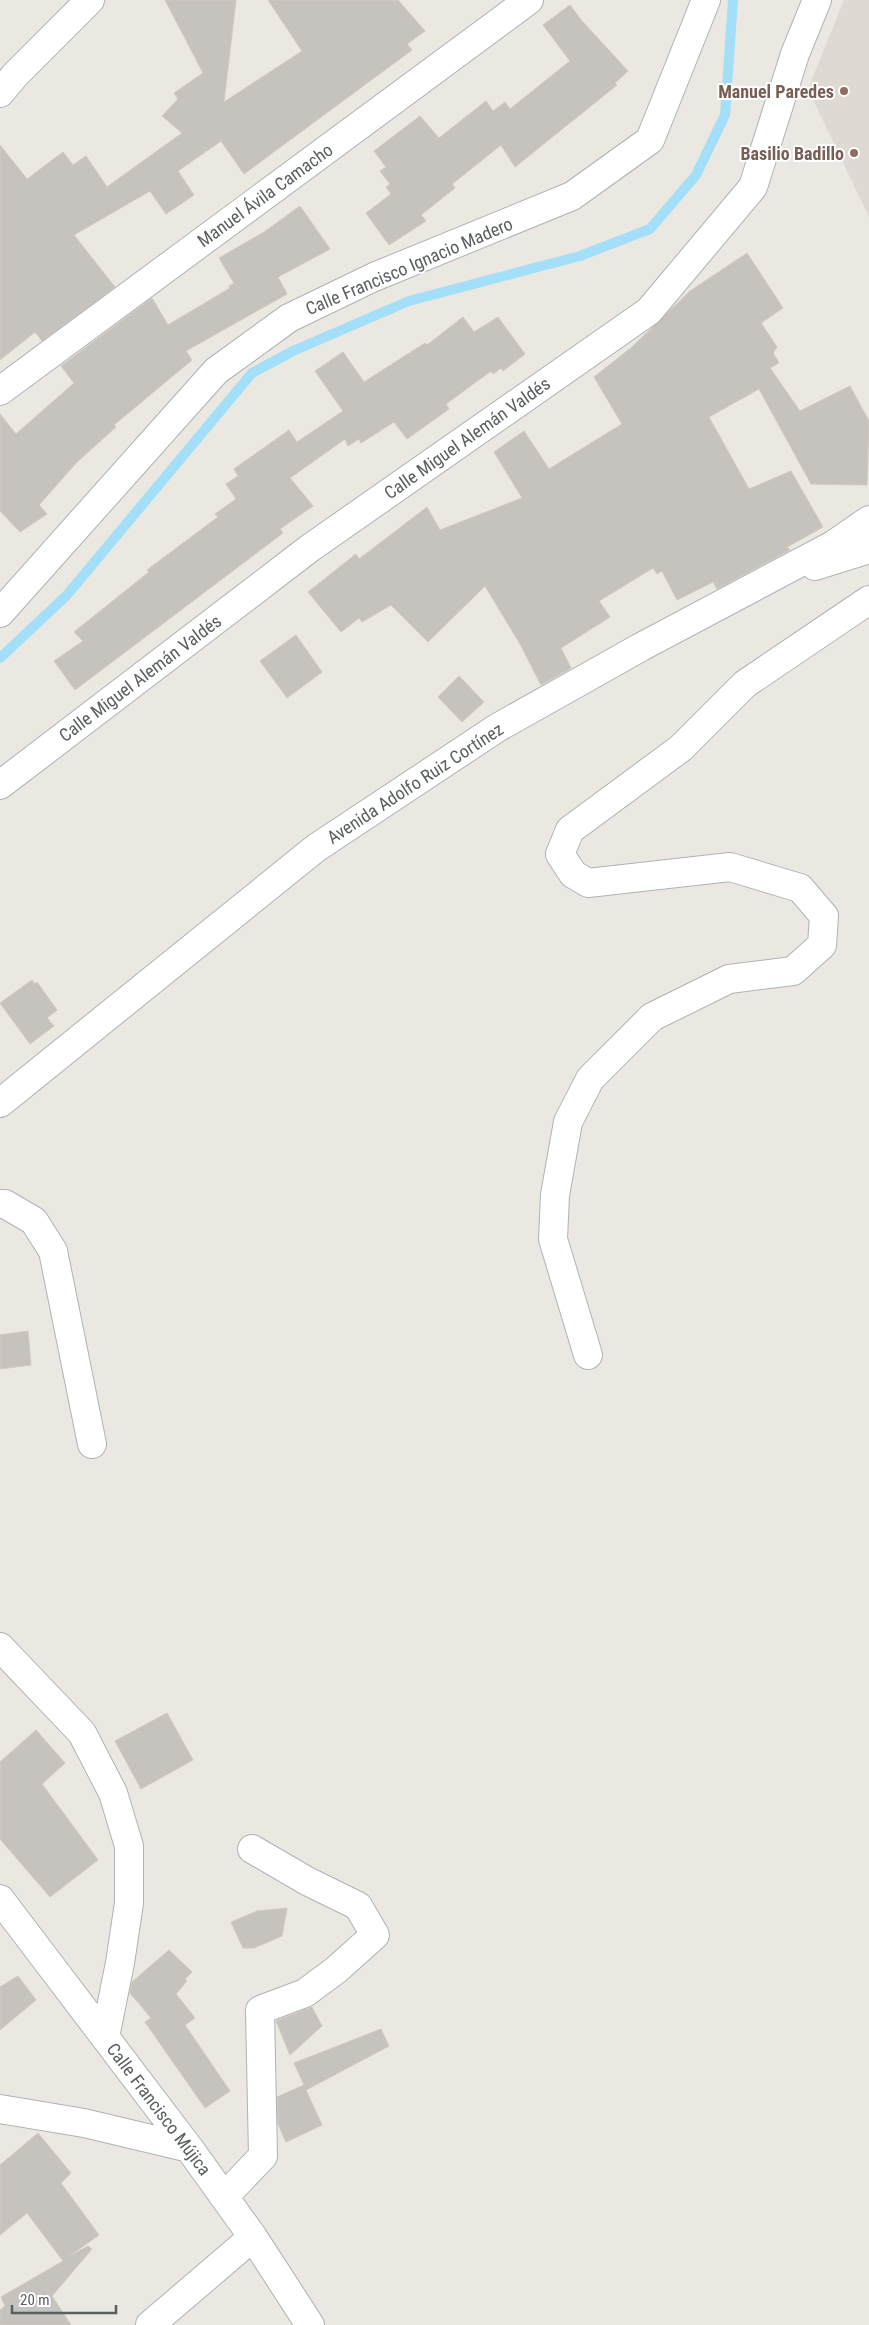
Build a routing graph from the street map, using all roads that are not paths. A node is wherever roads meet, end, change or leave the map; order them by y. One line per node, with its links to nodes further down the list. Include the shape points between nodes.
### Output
1 (90, 0): 5 (street)
2 (529, 0): 6 (street, Manuel Ávila Camacho)
3 (706, 0): 11 (street, Calle Francisco Ignacio Madero, via 650,140 572,196 374,277 289,318 216,371)
4 (817, 0): 12 (street, Calle Miguel Alemán Valdés, via 795,54 754,187 649,311 310,548)
5 (0, 93)
6 (0, 391)
7 (869, 520): 9 (street, Avenida Adolfo Ruiz Cortínez, via 833,545)
8 (869, 549): 9 (street, via 843,559)
9 (777, 575): 13 (street, Avenida Adolfo Ruiz Cortínez, via 497,728 316,848)
10 (869, 600): 15 (street, via 745,684 681,748 570,830 560,854 574,874 588,883 730,867 800,888 824,916 822,945 793,971 729,979 652,1017 590,1079 568,1122 555,1195 553,1239)
11 (0, 612)
12 (0, 786)
13 (0, 1103)
14 (0, 1204): 16 (street, via 34,1221 53,1251)
15 (588, 1355)
16 (92, 1444)
17 (0, 1647): 20 (street, via 82,1732 113,1793 129,1846 129,1903)
18 (252, 1849): 23 (street, via 358,1906 375,1934 336,1970 304,1993 260,2010 263,2156)
19 (0, 1899): 20 (street, Calle Francisco Mújica)
20 (105, 2037): 22 (street, Calle Francisco Mújica)
21 (0, 2109): 22 (street, via 84,2123)
22 (189, 2148): 23 (street, Calle Francisco Mújica)
23 (224, 2197): 24 (street, Calle Francisco Mújica)
24 (253, 2237): 25 (street); 26 (street, Calle Francisco Mújica)
25 (150, 2325)
26 (310, 2325)

